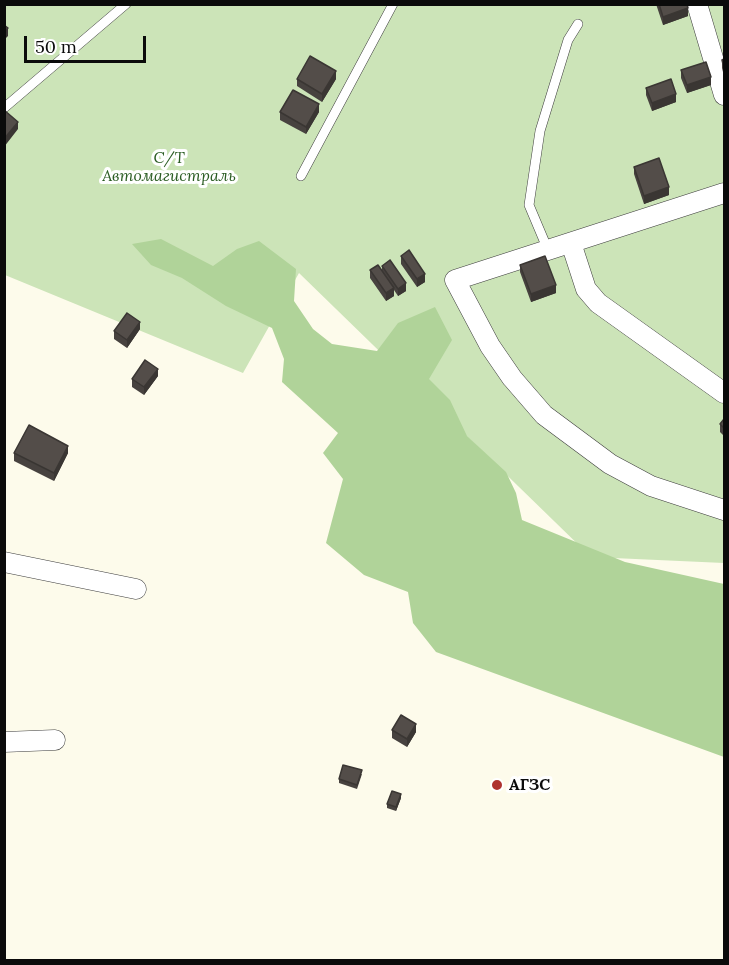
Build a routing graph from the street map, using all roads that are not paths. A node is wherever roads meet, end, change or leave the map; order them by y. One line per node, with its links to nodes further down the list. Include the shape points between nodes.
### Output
1 (126, 4): 6 (lane)
2 (393, 4): 7 (lane)
3 (697, 4): 5 (street)
4 (578, 24): 10 (lane, via 568,39 540,130 529,205)
5 (724, 94)
6 (4, 108)
7 (301, 176)
8 (724, 193): 9 (street)
9 (571, 243): 10 (street); 11 (street, via 586,289 598,303)
10 (548, 250): 12 (street, via 455,280 490,346 544,415 610,464 651,486)
11 (724, 393)
12 (724, 510)
13 (4, 562): 14 (street)
14 (136, 589)
15 (55, 740): 16 (street)
16 (4, 742)

